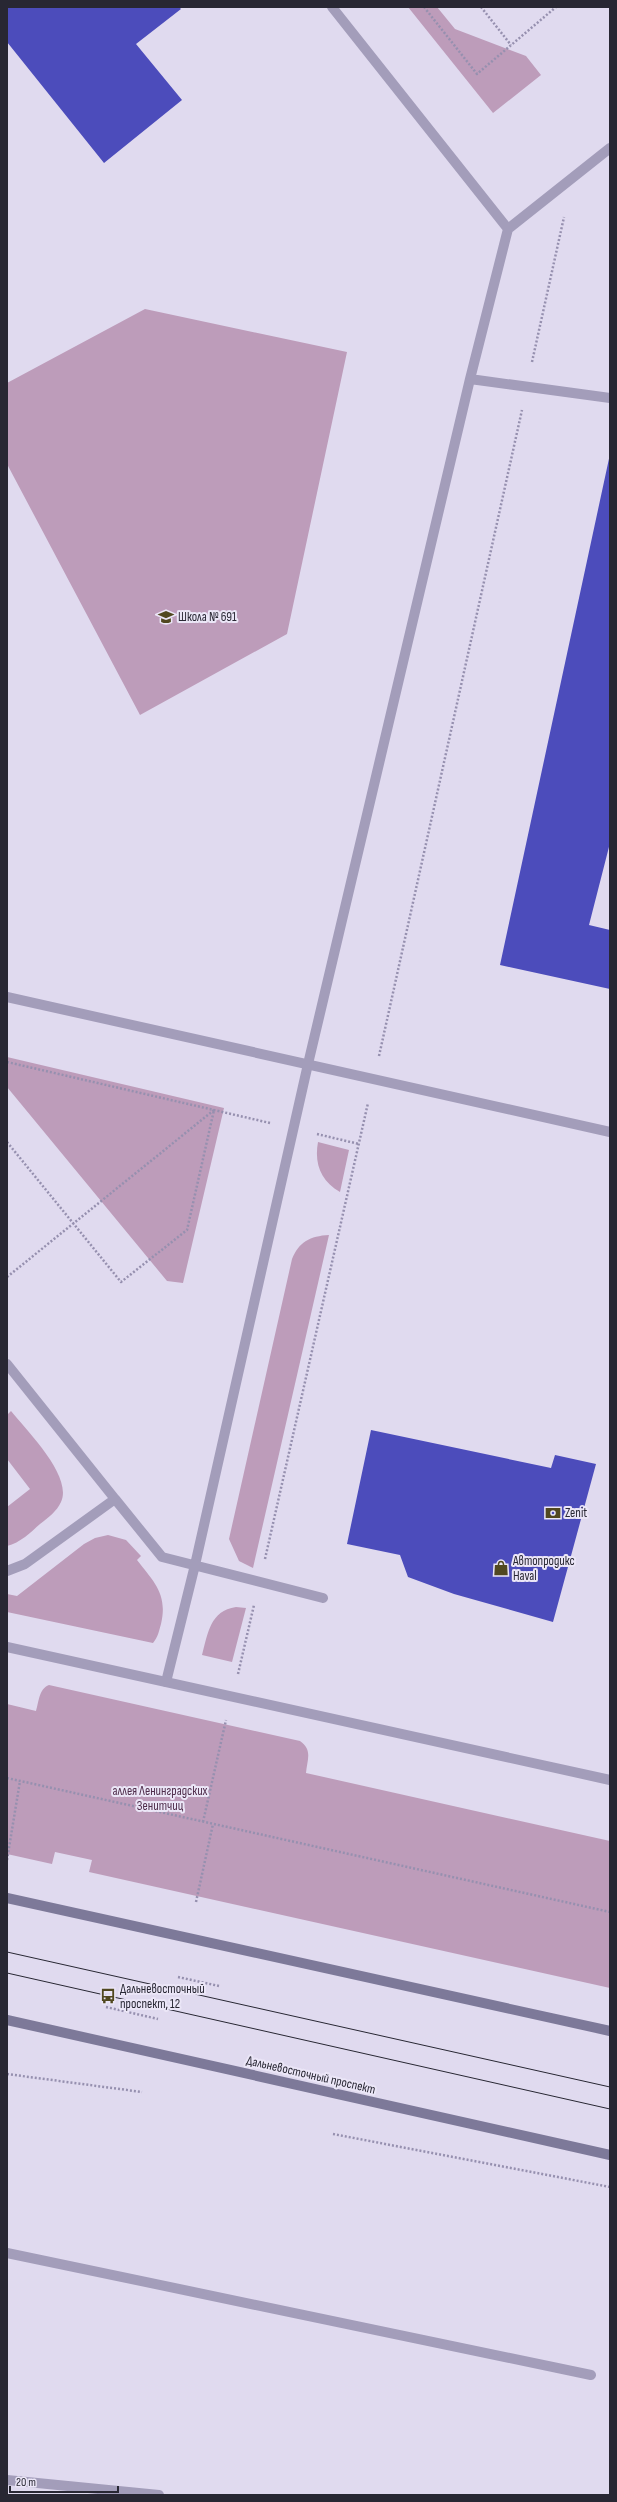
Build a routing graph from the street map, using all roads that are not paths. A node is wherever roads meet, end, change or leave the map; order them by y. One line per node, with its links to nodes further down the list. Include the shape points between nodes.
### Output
1 (332, 7): 3 (street)
2 (610, 148): 3 (street)
3 (508, 229): 4 (street)
4 (470, 379): 5 (street); 7 (street)
5 (610, 398)
6 (7, 996): 7 (street)
7 (308, 1064): 8 (street); 11 (street)
8 (610, 1132)
9 (7, 1364): 10 (street)
10 (115, 1499): 11 (street, via 162,1557); 12 (street, via 25,1564)
11 (196, 1566): 13 (street); 15 (street)
12 (7, 1571)
13 (323, 1598)
14 (7, 1647): 15 (street)
15 (166, 1682): 16 (street)
16 (610, 1780)
17 (7, 1898): 19 (main road)
18 (7, 2020): 20 (main road, Дальневосточный проспект)
19 (610, 2031)
20 (610, 2155)
21 (7, 2252): 22 (street)
22 (591, 2374)
23 (7, 2480): 24 (street)
24 (160, 2495)

